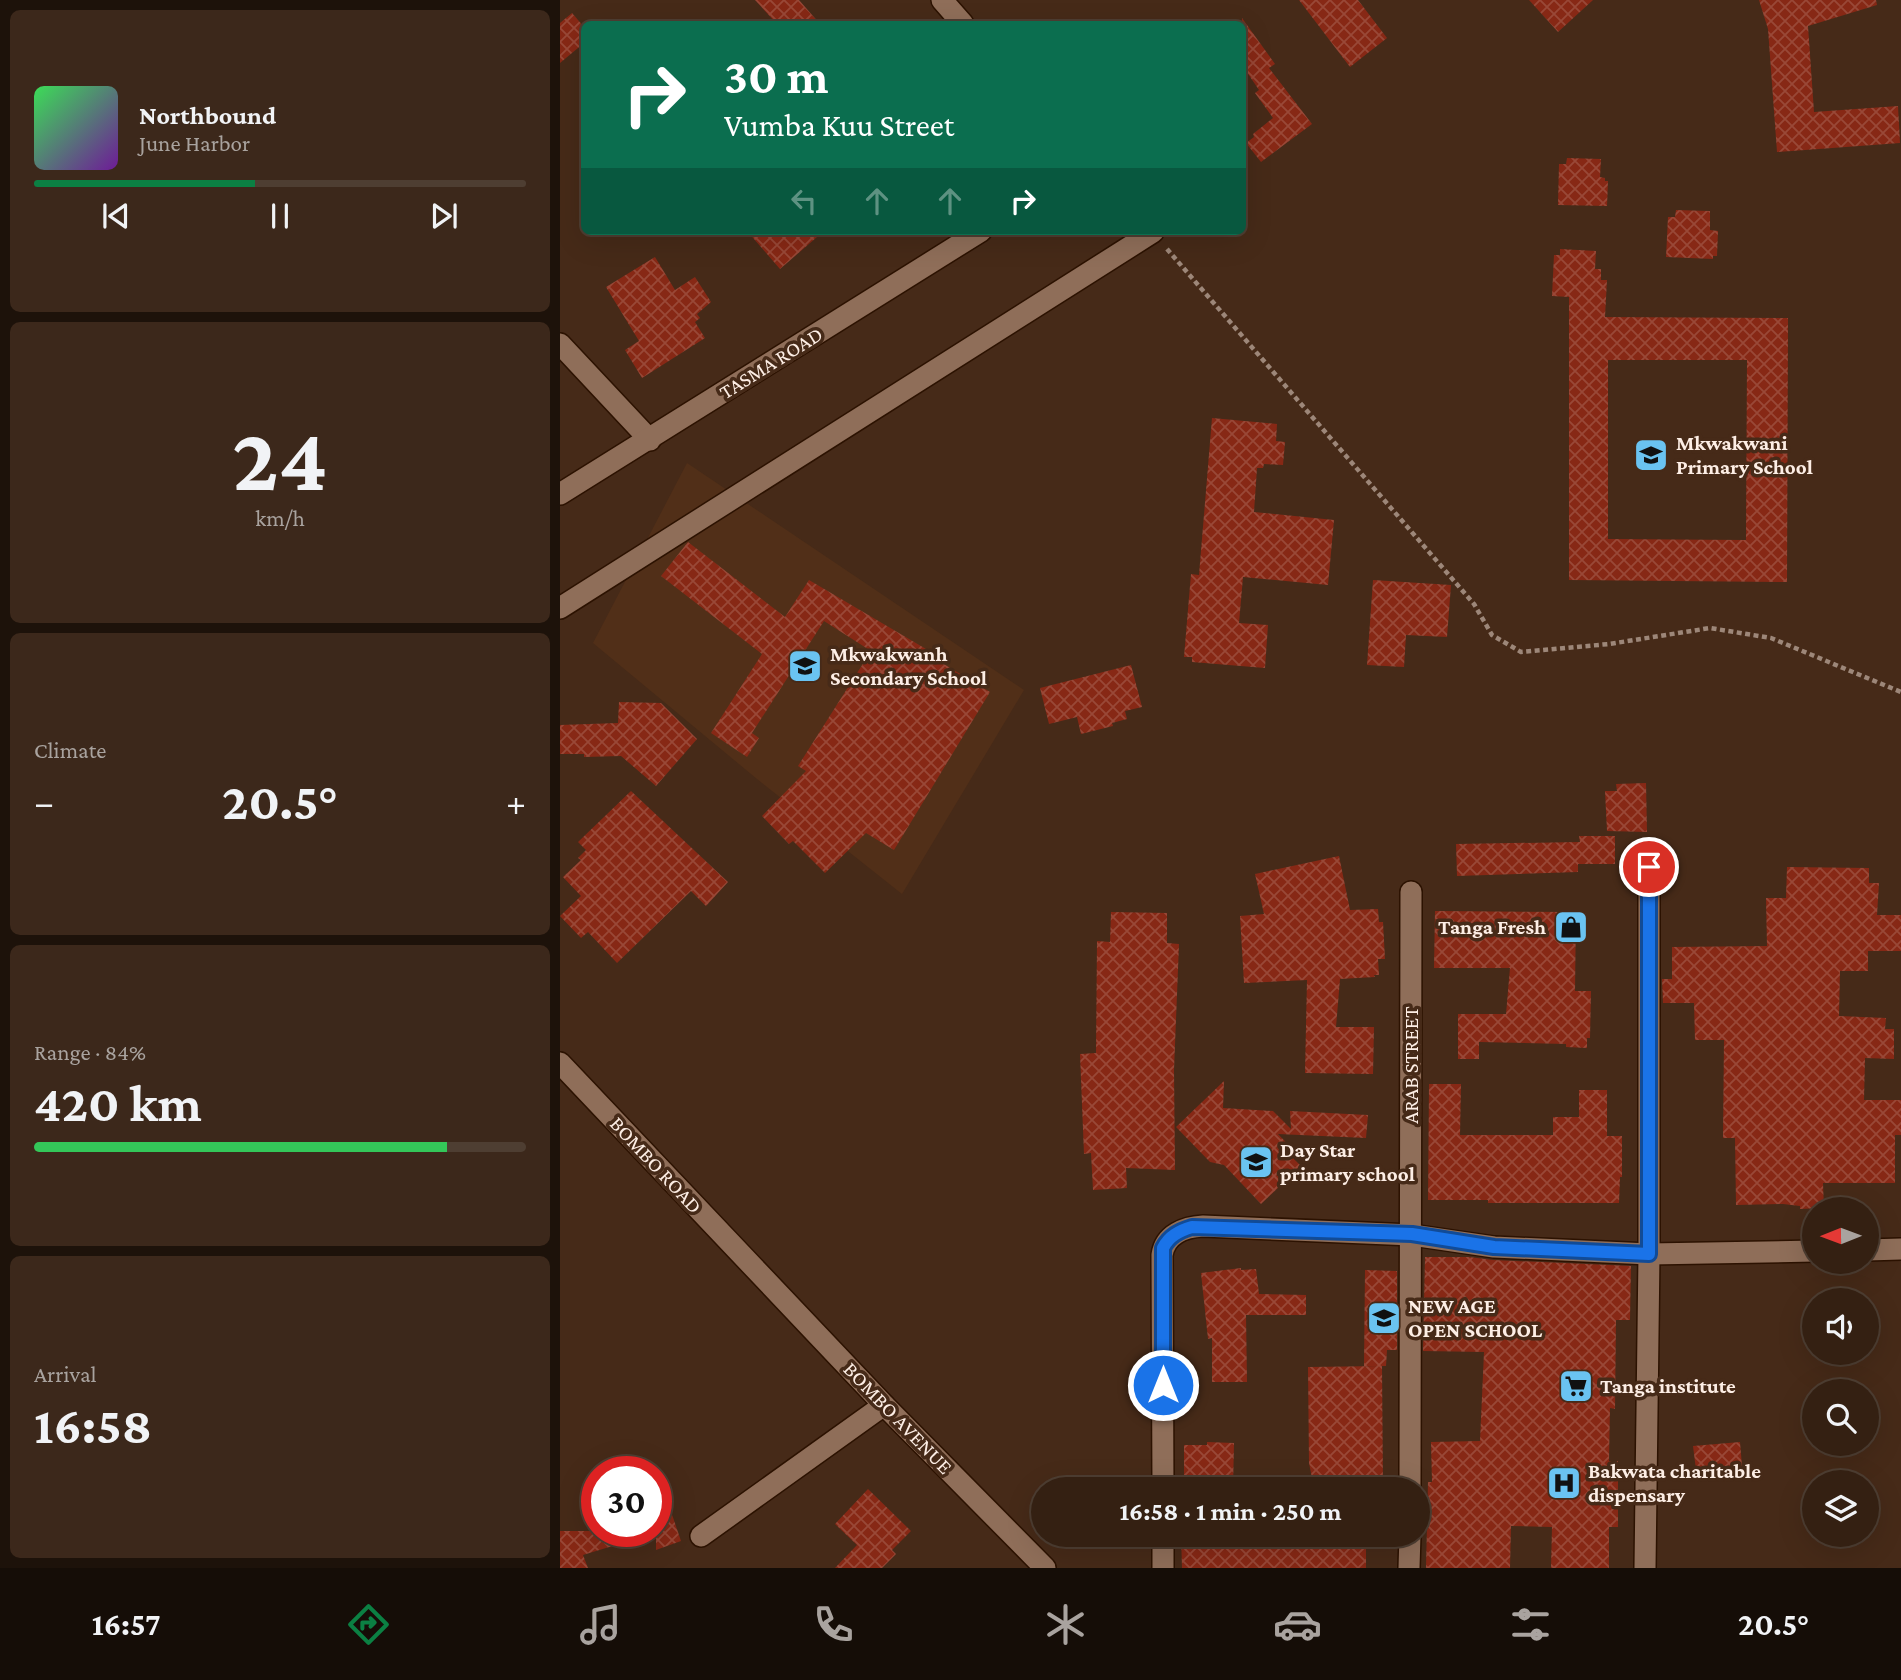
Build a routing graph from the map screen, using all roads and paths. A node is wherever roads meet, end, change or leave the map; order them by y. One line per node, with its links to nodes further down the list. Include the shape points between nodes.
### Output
1 (942, 0): 2 (street)
2 (960, 21)
3 (975, 235): 7 (street, TASMA ROAD)
4 (1147, 235): 9 (street)
5 (1155, 235): 10 (path, via 1474,604 1492,635 1521,652 1710,628 1771,638)
6 (560, 344): 7 (street)
7 (650, 440): 8 (street, TASMA ROAD)
8 (560, 494)
9 (560, 608)
10 (1901, 692)
11 (1649, 867): 19 (street)
12 (1411, 892): 15 (street, ARAB STREET)
13 (560, 1063): 14 (street, BOMBO ROAD)
14 (568, 1085): 20 (street, BOMBO ROAD)
15 (1412, 1234): 19 (street, via 1494,1247); 22 (street, via 1203,1226 1179,1231 1167,1241 1162,1255); 23 (street, ARAB STREET)
16 (1901, 1249): 17 (street)
17 (1880, 1250)
18 (1802, 1251): 19 (street)
19 (1649, 1254): 30 (street)
20 (752, 1267): 21 (street, BOMBO AVENUE)
21 (884, 1405): 24 (street); 27 (street, BOMBO AVENUE)
22 (1163, 1477)
23 (1410, 1477)
24 (701, 1536)
25 (1163, 1547): 28 (street)
26 (1410, 1547): 29 (street)
27 (1045, 1568)
28 (1163, 1568)
29 (1409, 1568)
30 (1645, 1568)

